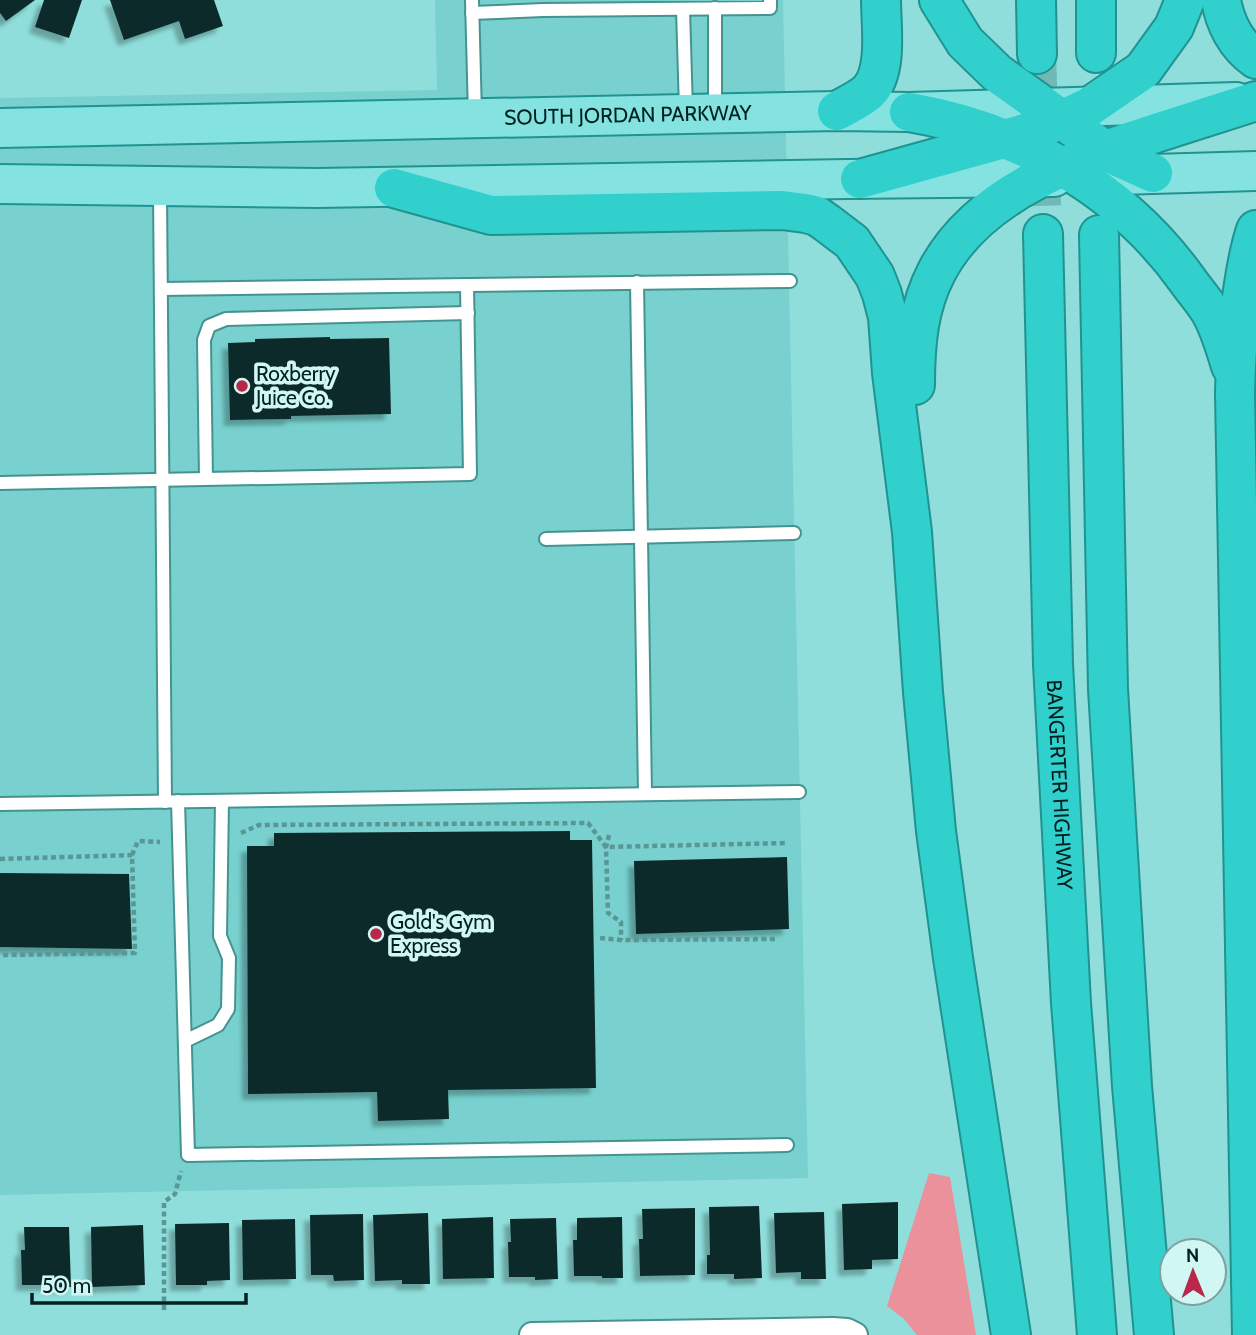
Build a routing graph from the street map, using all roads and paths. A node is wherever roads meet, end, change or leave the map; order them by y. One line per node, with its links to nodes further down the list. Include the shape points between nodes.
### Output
1 (770, 0): 10 (lane, via 770,8)
2 (881, 0): 16 (highway, via 882,57 876,81 869,91)
3 (939, 0): 18 (highway, via 970,47 997,72)
4 (1036, 0): 13 (highway)
5 (1096, 0): 12 (highway)
6 (1185, 0): 18 (highway, via 1174,27 1143,70 1121,87)
7 (1221, 0): 14 (highway, via 1234,35)
8 (543, 5): 9 (lane); 11 (lane)
9 (472, 6): 20 (lane)
10 (715, 8): 11 (lane); 19 (lane)
11 (683, 9): 19 (lane)
12 (1096, 53)
13 (1037, 54)
14 (1256, 58)
15 (1256, 101): 18 (main road, SOUTH JORDAN PARKWAY); 23 (highway)
16 (837, 111): 17 (main road, SOUTH JORDAN PARKWAY); 19 (main road, SOUTH JORDAN PARKWAY)
17 (909, 112): 18 (main road, SOUTH JORDAN PARKWAY); 22 (highway)
18 (1065, 112): 22 (highway); 23 (highway)
19 (701, 113): 20 (main road, SOUTH JORDAN PARKWAY)
20 (475, 118): 21 (main road, SOUTH JORDAN PARKWAY)
21 (0, 128)
22 (1004, 138): 23 (highway); 26 (highway)
23 (1071, 167): 25 (highway, via 1115,156); 26 (main road); 38 (highway, via 1149,232 1174,260 1211,312); 42 (highway, via 998,204 967,231 938,269 915,344)
24 (1256, 171): 25 (main road)
25 (1153, 173)
26 (860, 179): 29 (main road)
27 (0, 184): 28 (main road)
28 (160, 186): 29 (main road); 36 (lane)
29 (394, 188): 42 (highway, via 491,215 782,210 817,216 828,223 863,256 886,305)
30 (1256, 230): 38 (highway, via 1241,306)
31 (1043, 234): 70 (highway, BANGERTER HIGHWAY, via 1053,664 1071,1003)
32 (1100, 235): 71 (highway, via 1108,689 1132,1086)
33 (790, 281): 34 (lane)
34 (637, 282): 35 (lane); 44 (lane)
35 (467, 285): 36 (lane); 37 (lane)
36 (161, 289): 40 (lane)
37 (468, 313): 39 (lane, via 226,319 209,326 204,340); 39 (lane, via 470,474)
38 (1235, 393): 72 (highway)
39 (206, 479): 40 (lane)
40 (162, 480): 41 (lane); 49 (lane)
41 (0, 483)
42 (912, 532): 69 (highway, via 936,831)
43 (794, 533): 44 (lane)
44 (640, 537): 45 (lane); 47 (lane)
45 (546, 539)
46 (799, 792): 47 (lane)
47 (645, 794): 48 (lane)
48 (222, 801): 49 (lane); 62 (lane, via 220,936 229,958 228,1009 218,1026)
49 (171, 802): 50 (lane); 62 (lane)
50 (0, 804)
51 (238, 834): 55 (path, via 259,825 588,823)
52 (609, 835): 55 (path)
53 (161, 843): 56 (path, via 138,841)
54 (787, 843): 55 (path)
55 (607, 847): 60 (path, via 608,913 621,922)
56 (132, 855): 57 (path); 61 (path, via 135,953)
57 (0, 859)
58 (600, 939): 60 (path)
59 (776, 939): 60 (path)
60 (621, 940)
61 (0, 955)
62 (185, 1041): 63 (lane, via 188,1155)
63 (787, 1145)
64 (179, 1177): 65 (path, via 175,1194 164,1202)
65 (164, 1310)
66 (532, 1335): 67 (street)
67 (542, 1335): 68 (street, via 833,1330)
68 (855, 1335)
69 (1011, 1335)
70 (1097, 1335)
71 (1154, 1335)
72 (1252, 1335)

